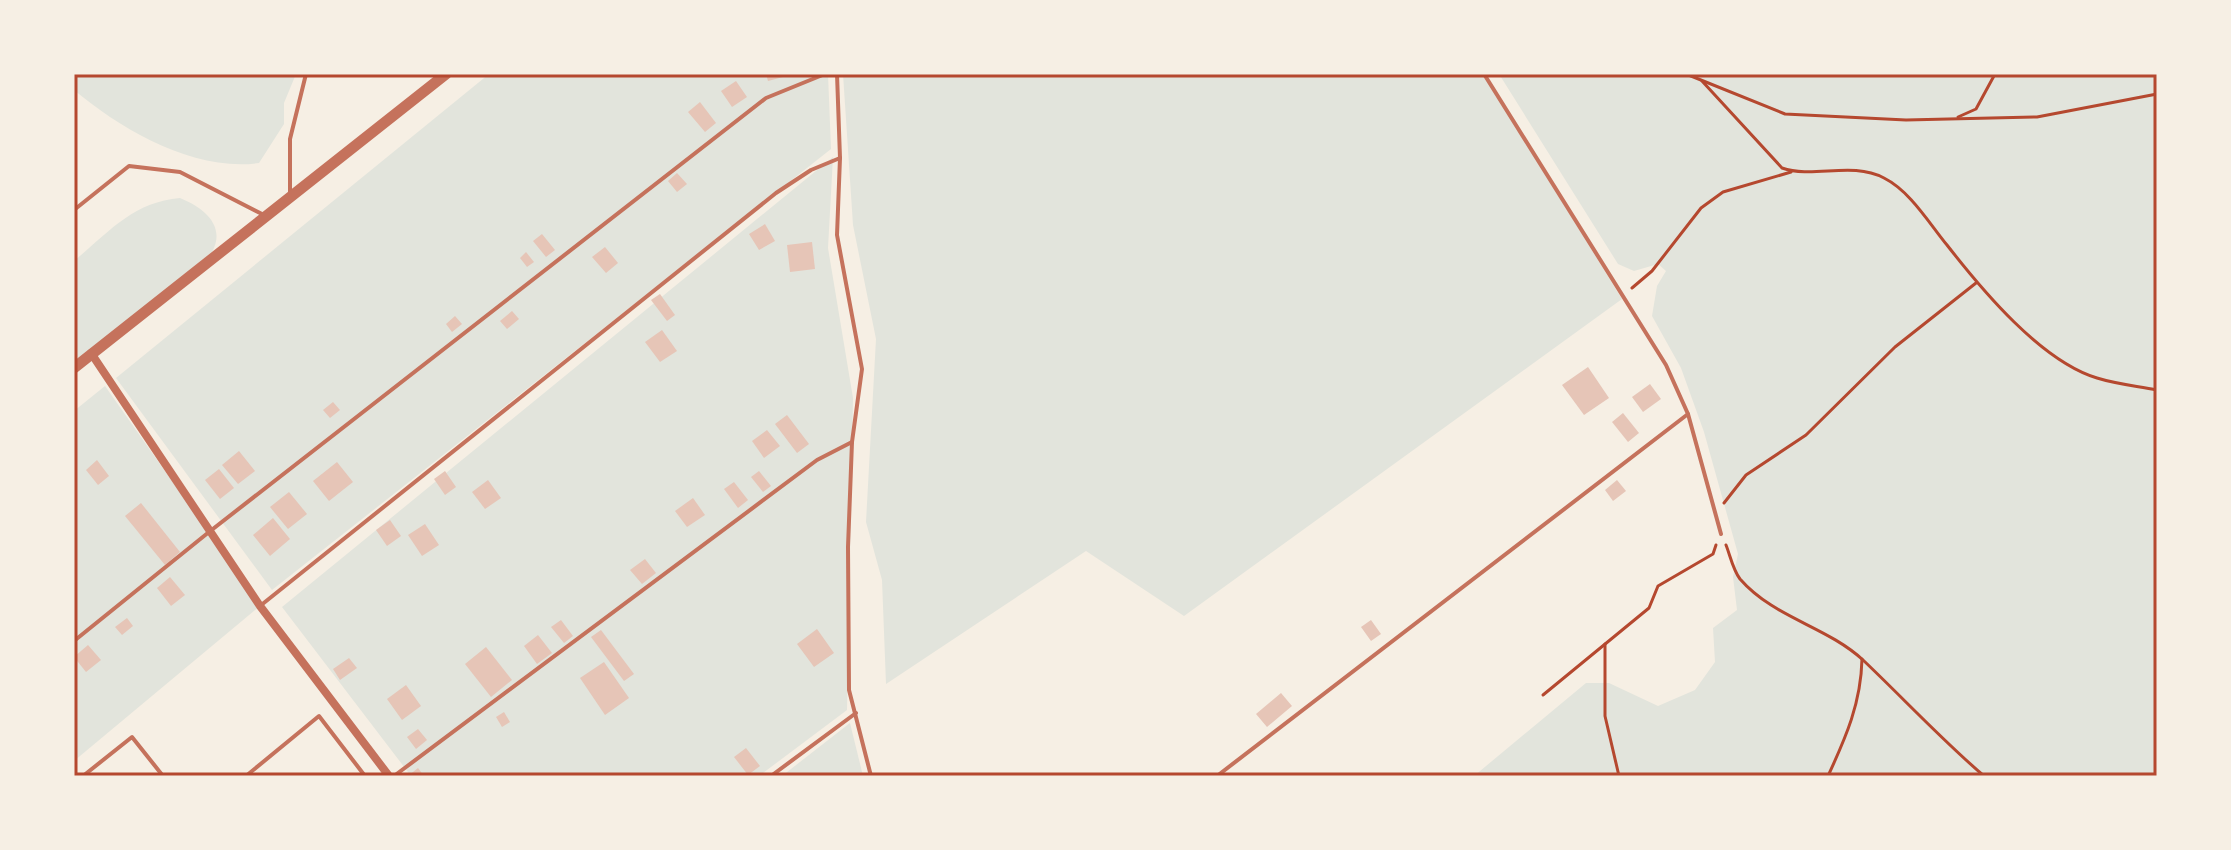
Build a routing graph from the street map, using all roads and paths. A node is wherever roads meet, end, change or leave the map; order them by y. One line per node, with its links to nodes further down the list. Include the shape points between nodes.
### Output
1 (306, 74): 13 (lane, via 290,139)
2 (446, 74): 13 (street)
3 (825, 74): 23 (lane, via 766,98)
4 (837, 74): 11 (lane)
5 (1484, 74): 17 (lane)
6 (1686, 74): 8 (path)
7 (1995, 74): 10 (path, via 1976,109)
8 (1702, 81): 10 (path, via 1785,114); 12 (path, via 1758,145)
9 (2157, 94): 10 (path, via 2037,117)
10 (1954, 119)
11 (840, 158): 22 (lane, via 837,235 862,369); 25 (lane, via 776,193)
12 (1792, 171): 16 (path, via 1858,170 1885,178 1915,205); 17 (path, via 1723,192 1701,208 1652,271)
13 (289, 198): 15 (street)
14 (74, 210): 15 (lane, via 129,166 180,172)
15 (266, 216): 18 (street)
16 (1976, 283): 20 (path, via 2043,347 2094,377); 24 (path, via 1895,347 1806,435 1746,475 1724,502)
17 (1623, 296): 21 (lane, via 1666,365)
18 (91, 353): 19 (street); 23 (street)
19 (74, 368)
20 (2157, 390)
21 (1688, 414): 24 (lane); 38 (lane)
22 (852, 442): 30 (lane, via 849,690); 35 (lane, via 817,460)
23 (209, 532): 25 (street); 26 (lane)
24 (1721, 534): 27 (path, via 1713,554 1658,586 1649,608); 28 (path, via 1738,577 1778,612)
25 (260, 606): 35 (street)
26 (74, 641)
27 (1605, 644): 29 (path); 39 (path, via 1605,716)
28 (1862, 659): 40 (path, via 1858,703); 41 (path)
29 (1543, 695)
30 (856, 713): 36 (lane); 37 (lane)
31 (83, 776): 32 (lane, via 132,737)
32 (163, 776)
33 (246, 776): 34 (lane, via 319,716)
34 (365, 776)
35 (392, 776)
36 (771, 776)
37 (871, 776)
38 (1217, 776)
39 (1619, 776)
40 (1828, 776)
41 (1984, 776)

